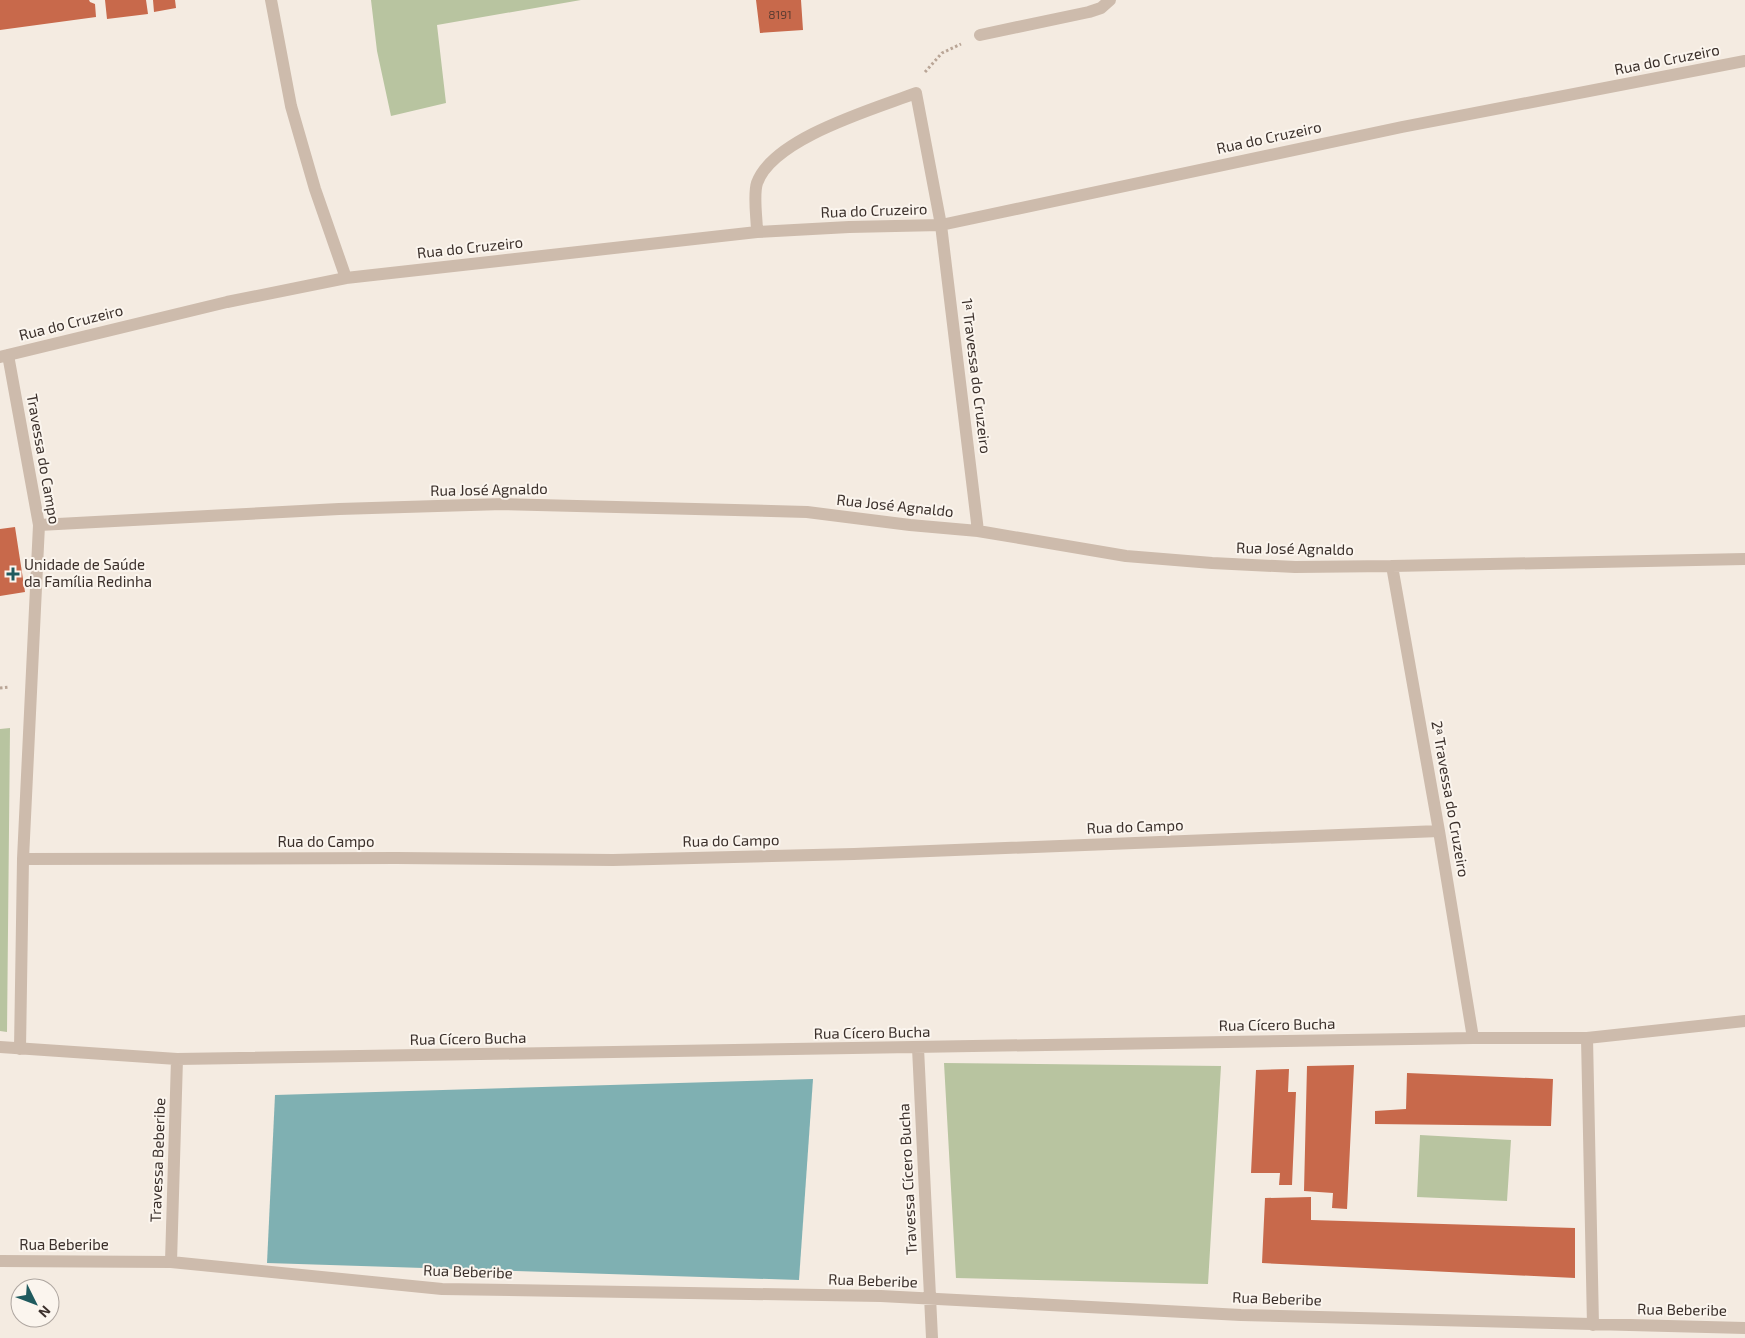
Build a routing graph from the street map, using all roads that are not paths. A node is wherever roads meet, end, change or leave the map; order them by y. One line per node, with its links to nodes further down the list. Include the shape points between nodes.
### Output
1 (271, 0): 7 (street, via 291,106)
2 (1110, 0): 3 (street, via 1089,12)
3 (980, 35)
4 (1745, 62): 5 (street, Rua do Cruzeiro, via 1402,127)
5 (941, 225): 6 (street, Rua do Cruzeiro); 6 (street, 1ᵃ Travessa do Cruzeiro, via 916,93 830,126 788,148 770,162 756,186); 10 (street, 1ᵃ Travessa do Cruzeiro)
6 (757, 232): 7 (street, Rua do Cruzeiro)
7 (346, 278): 8 (street, Rua do Cruzeiro, via 227,302)
8 (4, 356): 9 (street, Travessa do Campo)
9 (39, 525): 10 (street, Rua José Agnaldo, via 270,512 504,504 807,512); 14 (street, Travessa do Campo)
10 (978, 531): 12 (street, Rua José Agnaldo, via 1126,556 1295,567)
11 (1745, 559): 12 (street, Rua José Agnaldo)
12 (1392, 566): 13 (street, 2ᵃ Travessa do Cruzeiro)
13 (1439, 831): 14 (street, Rua do Campo, via 612,860); 16 (street, 2ᵃ Travessa do Cruzeiro)
14 (23, 859): 20 (street, Travessa do Campo)
15 (1745, 1021): 17 (street, Rua Cícero Bucha)
16 (1473, 1038): 17 (street, Rua Cícero Bucha); 19 (street, Rua Cícero Bucha)
17 (1587, 1038): 25 (street)
18 (0, 1047): 20 (street, Rua Cícero Bucha)
19 (918, 1048): 21 (street, Rua Cícero Bucha); 24 (street, Travessa Cícero Bucha)
20 (20, 1049): 21 (street, Rua Cícero Bucha)
21 (177, 1059): 23 (street, Travessa Beberibe)
22 (0, 1261): 23 (street, Rua Beberibe)
23 (171, 1262): 24 (street, Rua Beberibe, via 442,1289 881,1296)
24 (930, 1300): 25 (street, Rua Beberibe, via 1241,1315); 27 (street, Travessa Cícero Bucha)
25 (1593, 1325): 26 (street, Rua Beberibe)
26 (1745, 1328)
27 (932, 1338)

